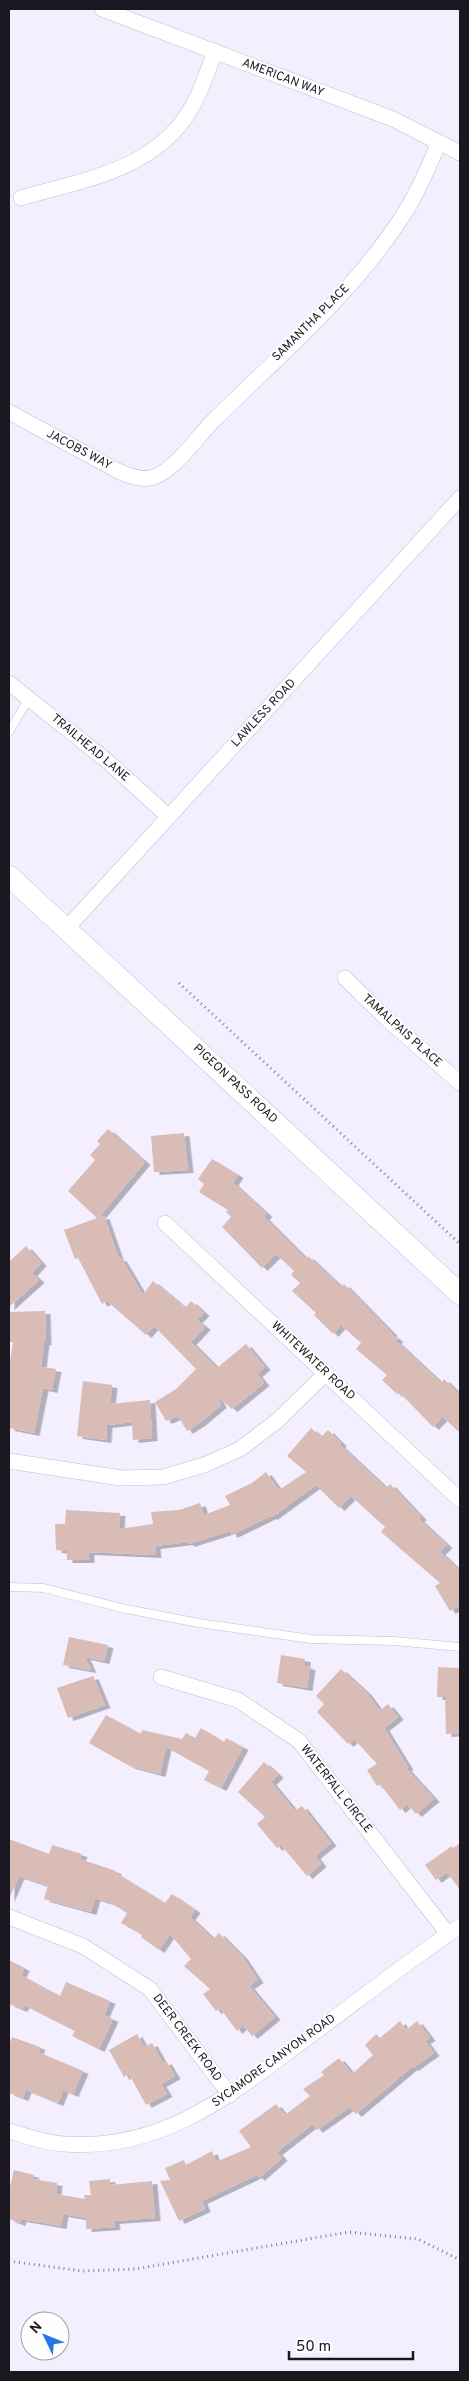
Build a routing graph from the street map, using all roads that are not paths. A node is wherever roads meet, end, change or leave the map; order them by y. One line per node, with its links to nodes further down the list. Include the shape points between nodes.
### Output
1 (102, 9): 2 (street, AMERICAN WAY)
2 (215, 51): 3 (street, AMERICAN WAY, via 393,119); 5 (street, via 186,117 158,147 118,169)
3 (439, 142): 4 (street, AMERICAN WAY); 7 (street, SAMANTHA PLACE, via 401,219 378,252 169,469)
4 (460, 153)
5 (20, 198)
6 (9, 412): 7 (street, JACOBS WAY, via 120,472)
7 (152, 478)
8 (460, 498): 12 (street, LAWLESS ROAD)
9 (9, 683): 10 (street, TRAILHEAD LANE)
10 (29, 698): 11 (lane); 12 (street, TRAILHEAD LANE, via 106,760)
11 (9, 732)
12 (168, 817): 14 (street, LAWLESS ROAD)
13 (9, 876): 14 (street, PIGEON PASS ROAD)
14 (67, 928): 18 (street, PIGEON PASS ROAD)
15 (344, 978): 16 (street, TAMALPAIS PLACE)
16 (460, 1083)
17 (165, 1223): 19 (street, WHITEWATER ROAD)
18 (460, 1294)
19 (326, 1373): 20 (street, via 277,1421 240,1449 204,1465 163,1477 121,1478); 21 (street, WHITEWATER ROAD)
20 (9, 1461)
21 (460, 1500)
22 (9, 1587): 23 (lane, via 44,1588 135,1611 311,1639 394,1641)
23 (460, 1648)
24 (161, 1677): 26 (street, WATERFALL CIRCLE, via 238,1700 299,1740)
25 (9, 1916): 27 (street, DEER CREEK ROAD, via 83,1946 150,1988)
26 (454, 1930): 27 (street, SYCAMORE CANYON ROAD)
27 (230, 2095): 28 (street, SYCAMORE CANYON ROAD, via 174,2126 117,2142 63,2144)
28 (9, 2131)

